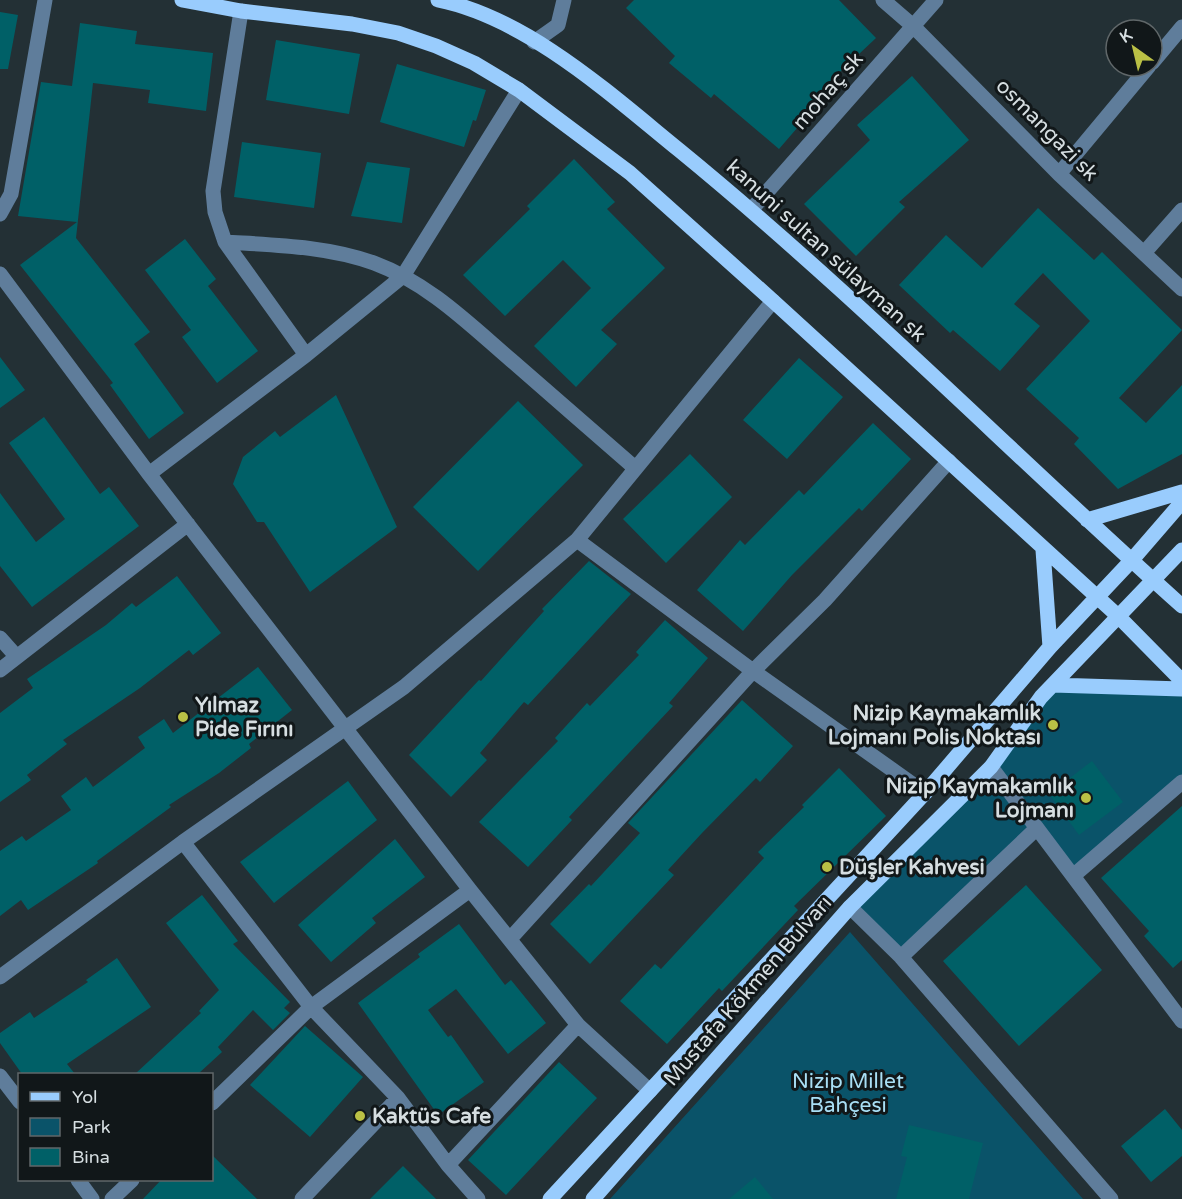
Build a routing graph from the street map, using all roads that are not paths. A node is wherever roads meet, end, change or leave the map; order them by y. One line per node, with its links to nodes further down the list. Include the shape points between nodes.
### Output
1 (45, 0): 15 (street)
2 (182, 0): 7 (main road)
3 (438, 0): 10 (main road, kanuni sultan sülayman sk, via 491,16)
4 (564, 0): 10 (street, via 558,25)
5 (883, 0): 8 (street, osmangazi sk)
6 (936, 0): 8 (street, mohaç sk)
7 (241, 11): 13 (main road, via 398,33 474,63); 19 (street, via 213,191)
8 (913, 26): 14 (street, osmangazi sk); 16 (street, mohaç sk)
9 (1182, 27): 11 (street)
10 (534, 42): 16 (main road, kanuni sultan sülayman sk, via 650,126)
11 (1164, 48)
12 (1139, 78): 14 (street)
13 (519, 90): 22 (street); 24 (main road, via 630,174)
14 (1059, 174): 20 (street, osmangazi sk)
15 (5, 193): 18 (street)
16 (752, 209): 31 (main road, kanuni sultan sülayman sk)
17 (1182, 210): 20 (street)
18 (0, 214)
19 (225, 242): 22 (street, via 337,254 372,262); 25 (street)
20 (1144, 253): 23 (street, osmangazi sk)
21 (0, 274): 28 (street)
22 (403, 276): 25 (street); 27 (street, via 451,308)
23 (1182, 290)
24 (773, 301): 26 (main road); 27 (street)
25 (306, 355): 28 (street)
26 (949, 461): 34 (main road); 45 (street, via 825,600)
27 (635, 468): 33 (street)
28 (148, 474): 32 (street)
29 (1182, 492): 31 (main road)
30 (1182, 502): 36 (main road, Mustafa Kökmen Bulvarı)
31 (1087, 520): 36 (main road, kanuni sultan sülayman sk)
32 (188, 524): 43 (street); 49 (street)
33 (577, 540): 45 (street); 49 (street, via 404,687)
34 (1043, 550): 38 (main road); 42 (main road)
35 (1182, 550): 37 (main road, Mustafa Kökmen Bulvarı)
36 (1131, 561): 37 (main road, kanuni sultan sülayman sk); 38 (main road, Mustafa Kökmen Bulvarı)
37 (1152, 579): 39 (main road, kanuni sultan sülayman sk); 40 (main road, Mustafa Kökmen Bulvarı)
38 (1096, 598): 40 (main road); 42 (main road, Mustafa Kökmen Bulvarı)
39 (1182, 606)
40 (1118, 616): 46 (main road); 47 (main road, Mustafa Kökmen Bulvarı)
41 (0, 638): 43 (street)
42 (1050, 647): 52 (main road, Mustafa Kökmen Bulvarı)
43 (16, 656): 44 (street)
44 (0, 670)
45 (753, 671): 52 (street); 58 (street)
46 (1182, 681)
47 (1053, 684): 48 (main road); 50 (main road, Mustafa Kökmen Bulvarı)
48 (1182, 689)
49 (345, 731): 54 (street); 56 (street)
50 (991, 766): 53 (street); 57 (main road, Mustafa Kökmen Bulvarı)
51 (1182, 782): 55 (street)
52 (925, 793): 65 (main road, Mustafa Kökmen Bulvarı)
53 (1037, 828): 55 (street); 59 (street)
54 (183, 842): 60 (street); 61 (street)
55 (1073, 876): 62 (street)
56 (470, 890): 58 (street); 61 (street)
57 (850, 906): 59 (street); 77 (main road, Mustafa Kökmen Bulvarı)
58 (510, 939): 63 (street)
59 (901, 957): 78 (street)
60 (0, 977)
61 (311, 1007): 66 (street); 68 (street)
62 (1182, 1021)
63 (578, 1025): 65 (street); 69 (street)
64 (0, 1076): 67 (street)
65 (650, 1091): 76 (main road, Mustafa Kökmen Bulvarı)
66 (398, 1098): 69 (street); 74 (street)
67 (18, 1099)
68 (213, 1102)
69 (448, 1165): 75 (street)
70 (79, 1181): 72 (street)
71 (130, 1181): 73 (street)
72 (92, 1199)
73 (112, 1199)
74 (302, 1199)
75 (478, 1199)
76 (550, 1199)
77 (592, 1199)
78 (1111, 1199)

